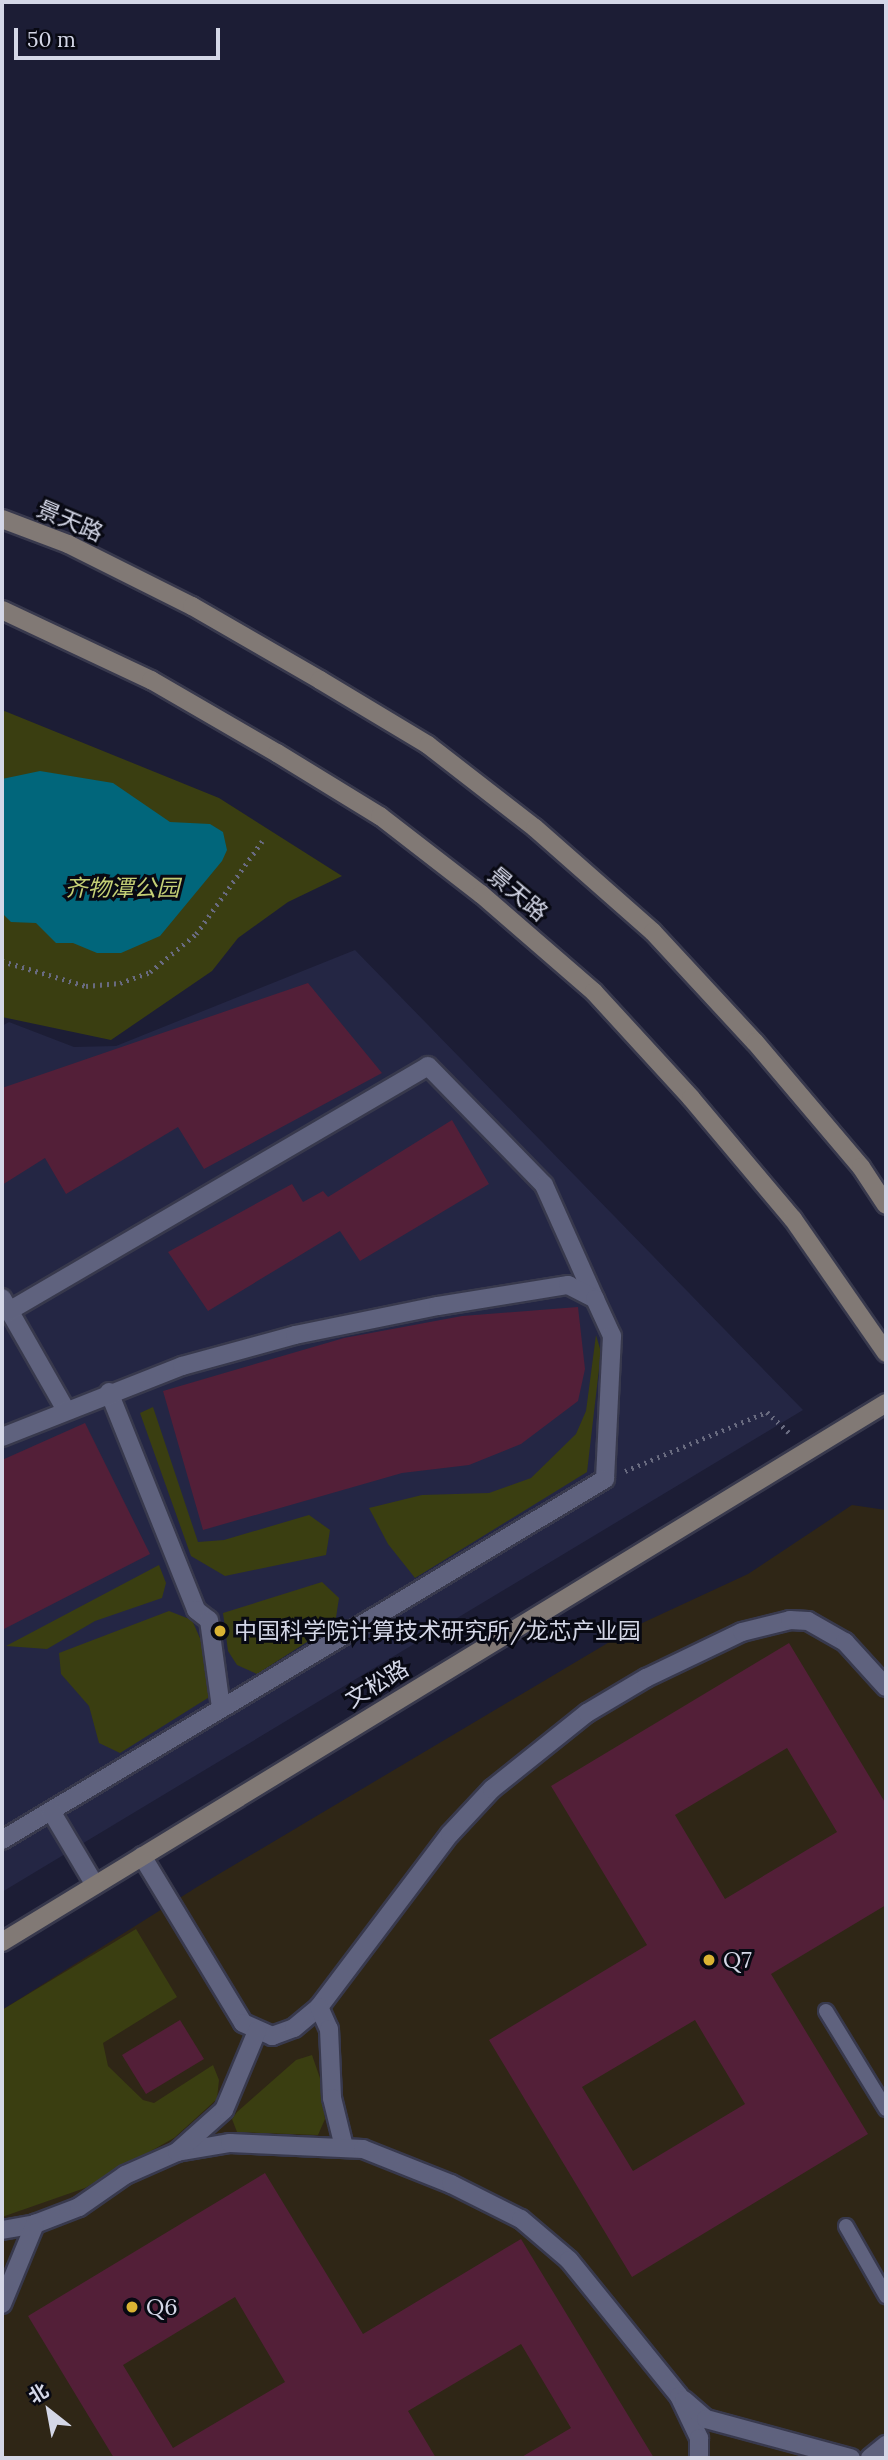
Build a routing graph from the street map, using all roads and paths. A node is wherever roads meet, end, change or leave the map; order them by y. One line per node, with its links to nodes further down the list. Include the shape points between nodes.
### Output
1 (2, 519): 5 (street, 景天路, via 68,544 192,606 428,746 503,803 653,932 764,1052 861,1167)
2 (2, 610): 8 (street, 景天路, via 151,680 276,753 380,816 481,894 594,992 691,1098 793,1219)
3 (262, 841): 4 (path, via 196,934 150,972 111,985 86,986)
4 (2, 961)
5 (886, 1205)
6 (595, 1299): 7 (street, via 544,1185 428,1066); 9 (street, via 568,1285 368,1318 183,1366); 14 (street, via 612,1336)
7 (5, 1304): 11 (street)
8 (886, 1353)
9 (109, 1392): 11 (street); 16 (street, via 196,1610 209,1620)
10 (886, 1403): 13 (street, 文松路)
11 (66, 1410): 12 (street)
12 (2, 1437)
13 (809, 1450): 14 (path, via 767,1412); 19 (street, 文松路)
14 (605, 1479): 16 (street)
15 (886, 1687): 22 (street, via 845,1642 826,1629 790,1620 742,1632 646,1678 587,1713 492,1789 450,1834)
16 (221, 1708): 17 (street)
17 (51, 1811): 18 (street); 20 (street)
18 (2, 1840)
19 (142, 1856): 20 (street, 文松路); 24 (street, via 243,2023)
20 (95, 1885): 21 (street, 文松路)
21 (2, 1942)
22 (319, 2007): 24 (street, via 294,2028 272,2036); 26 (street, via 329,2029 332,2098)
23 (826, 2011): 25 (lane)
24 (257, 2031): 27 (street, via 223,2110)
25 (886, 2109)
26 (344, 2147): 27 (street, via 230,2143); 33 (street, via 363,2149 451,2184 521,2219 569,2260)
27 (177, 2152): 28 (street, via 125,2175 79,2207)
28 (35, 2224): 30 (street); 32 (street)
29 (846, 2226): 31 (lane)
30 (2, 2230)
31 (886, 2296)
32 (2, 2304)
33 (679, 2396): 35 (street, via 699,2438); 36 (street, via 706,2419)
34 (886, 2445): 37 (street)
35 (699, 2458)
36 (851, 2458)
37 (870, 2458)

